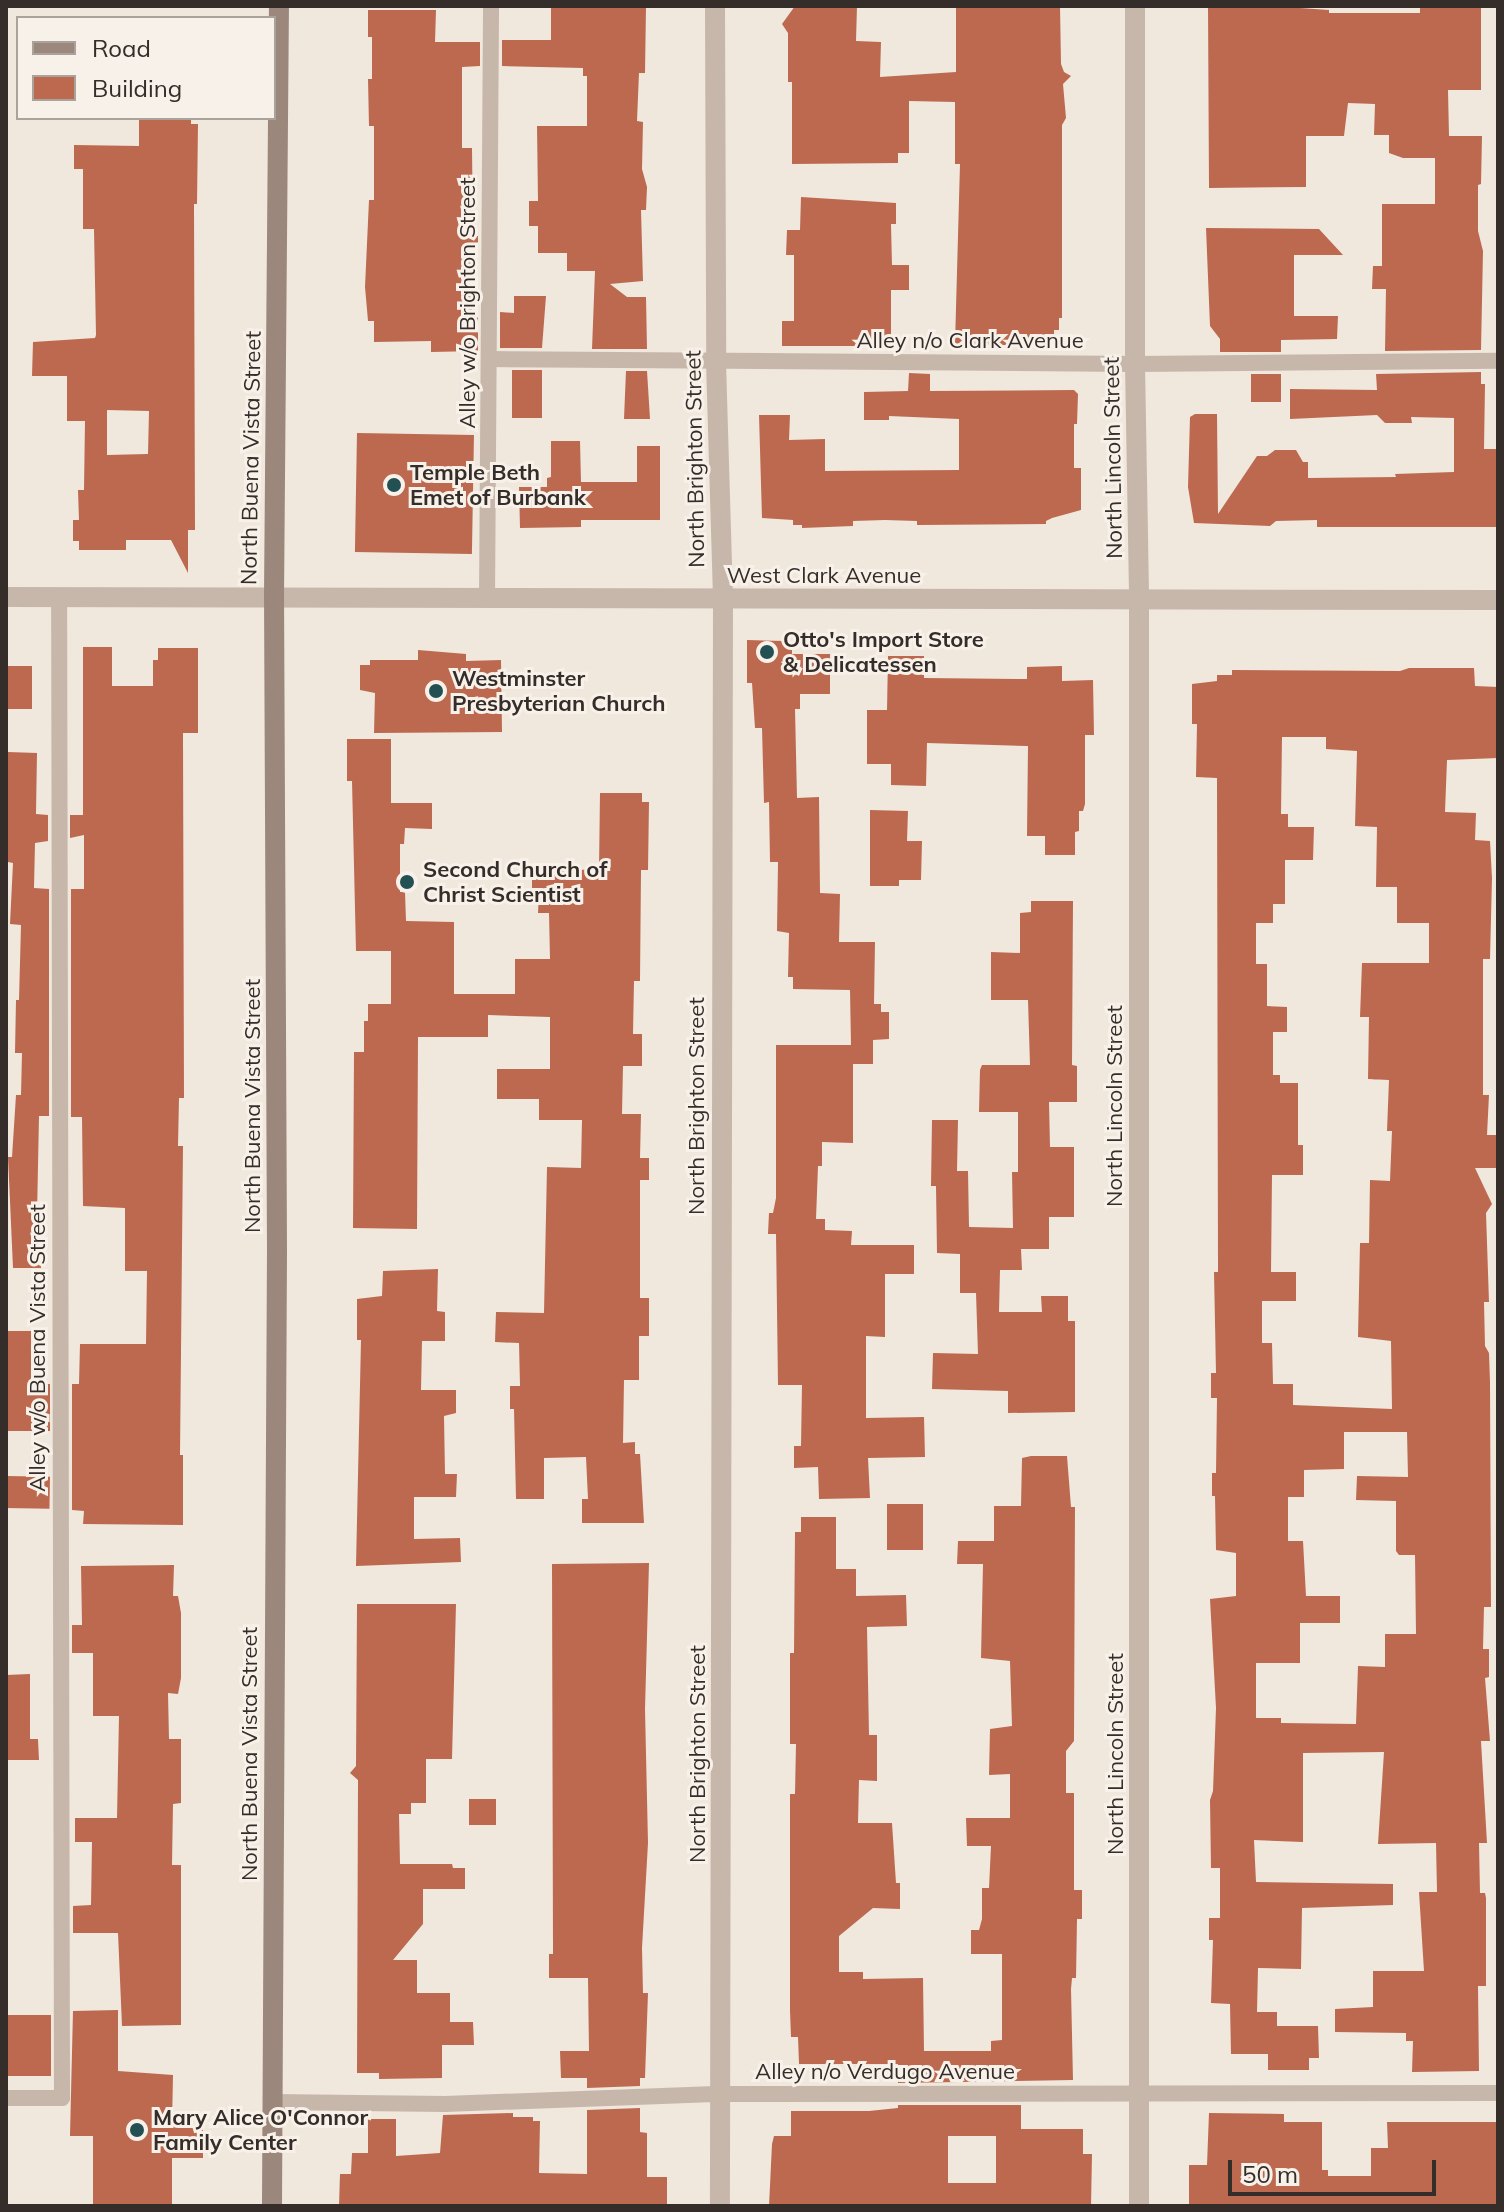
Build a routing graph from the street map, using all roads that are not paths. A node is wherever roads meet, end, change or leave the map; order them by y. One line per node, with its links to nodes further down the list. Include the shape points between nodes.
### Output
1 (279, 6): 10 (main road, North Buena Vista Street)
2 (491, 6): 5 (lane, Alley w/o Brighton Street)
3 (715, 6): 7 (street, North Brighton Street)
4 (1135, 6): 8 (street, North Lincoln Street)
5 (490, 359): 7 (lane, Alley n/o Clark Avenue); 13 (lane, Alley w/o Brighton Street)
6 (1498, 361): 8 (lane, Alley n/o Clark Avenue)
7 (716, 362): 8 (lane, Alley n/o Clark Avenue); 14 (street, North Brighton Street)
8 (1135, 364): 11 (street, North Lincoln Street)
9 (6, 597): 12 (street, West Clark Avenue)
10 (274, 597): 12 (street, West Clark Avenue); 13 (street, West Clark Avenue); 20 (main road, North Buena Vista Street)
11 (1139, 597): 14 (street, West Clark Avenue); 15 (street, West Clark Avenue); 18 (street, North Lincoln Street)
12 (59, 598): 19 (lane, Alley w/o Buena Vista Street, via 62,2098)
13 (487, 600): 14 (street, West Clark Avenue)
14 (723, 600): 17 (street, North Brighton Street)
15 (1498, 600)
16 (1498, 2093): 18 (lane, Alley n/o Verdugo Avenue)
17 (722, 2094): 18 (lane, Alley n/o Verdugo Avenue); 20 (lane, Alley n/o Verdugo Avenue, via 445,2104); 22 (street, North Brighton Street)
18 (1140, 2094): 23 (street, North Lincoln Street)
19 (6, 2098)
20 (272, 2102): 21 (main road, North Buena Vista Street)
21 (272, 2206)
22 (720, 2206)
23 (1139, 2206)

